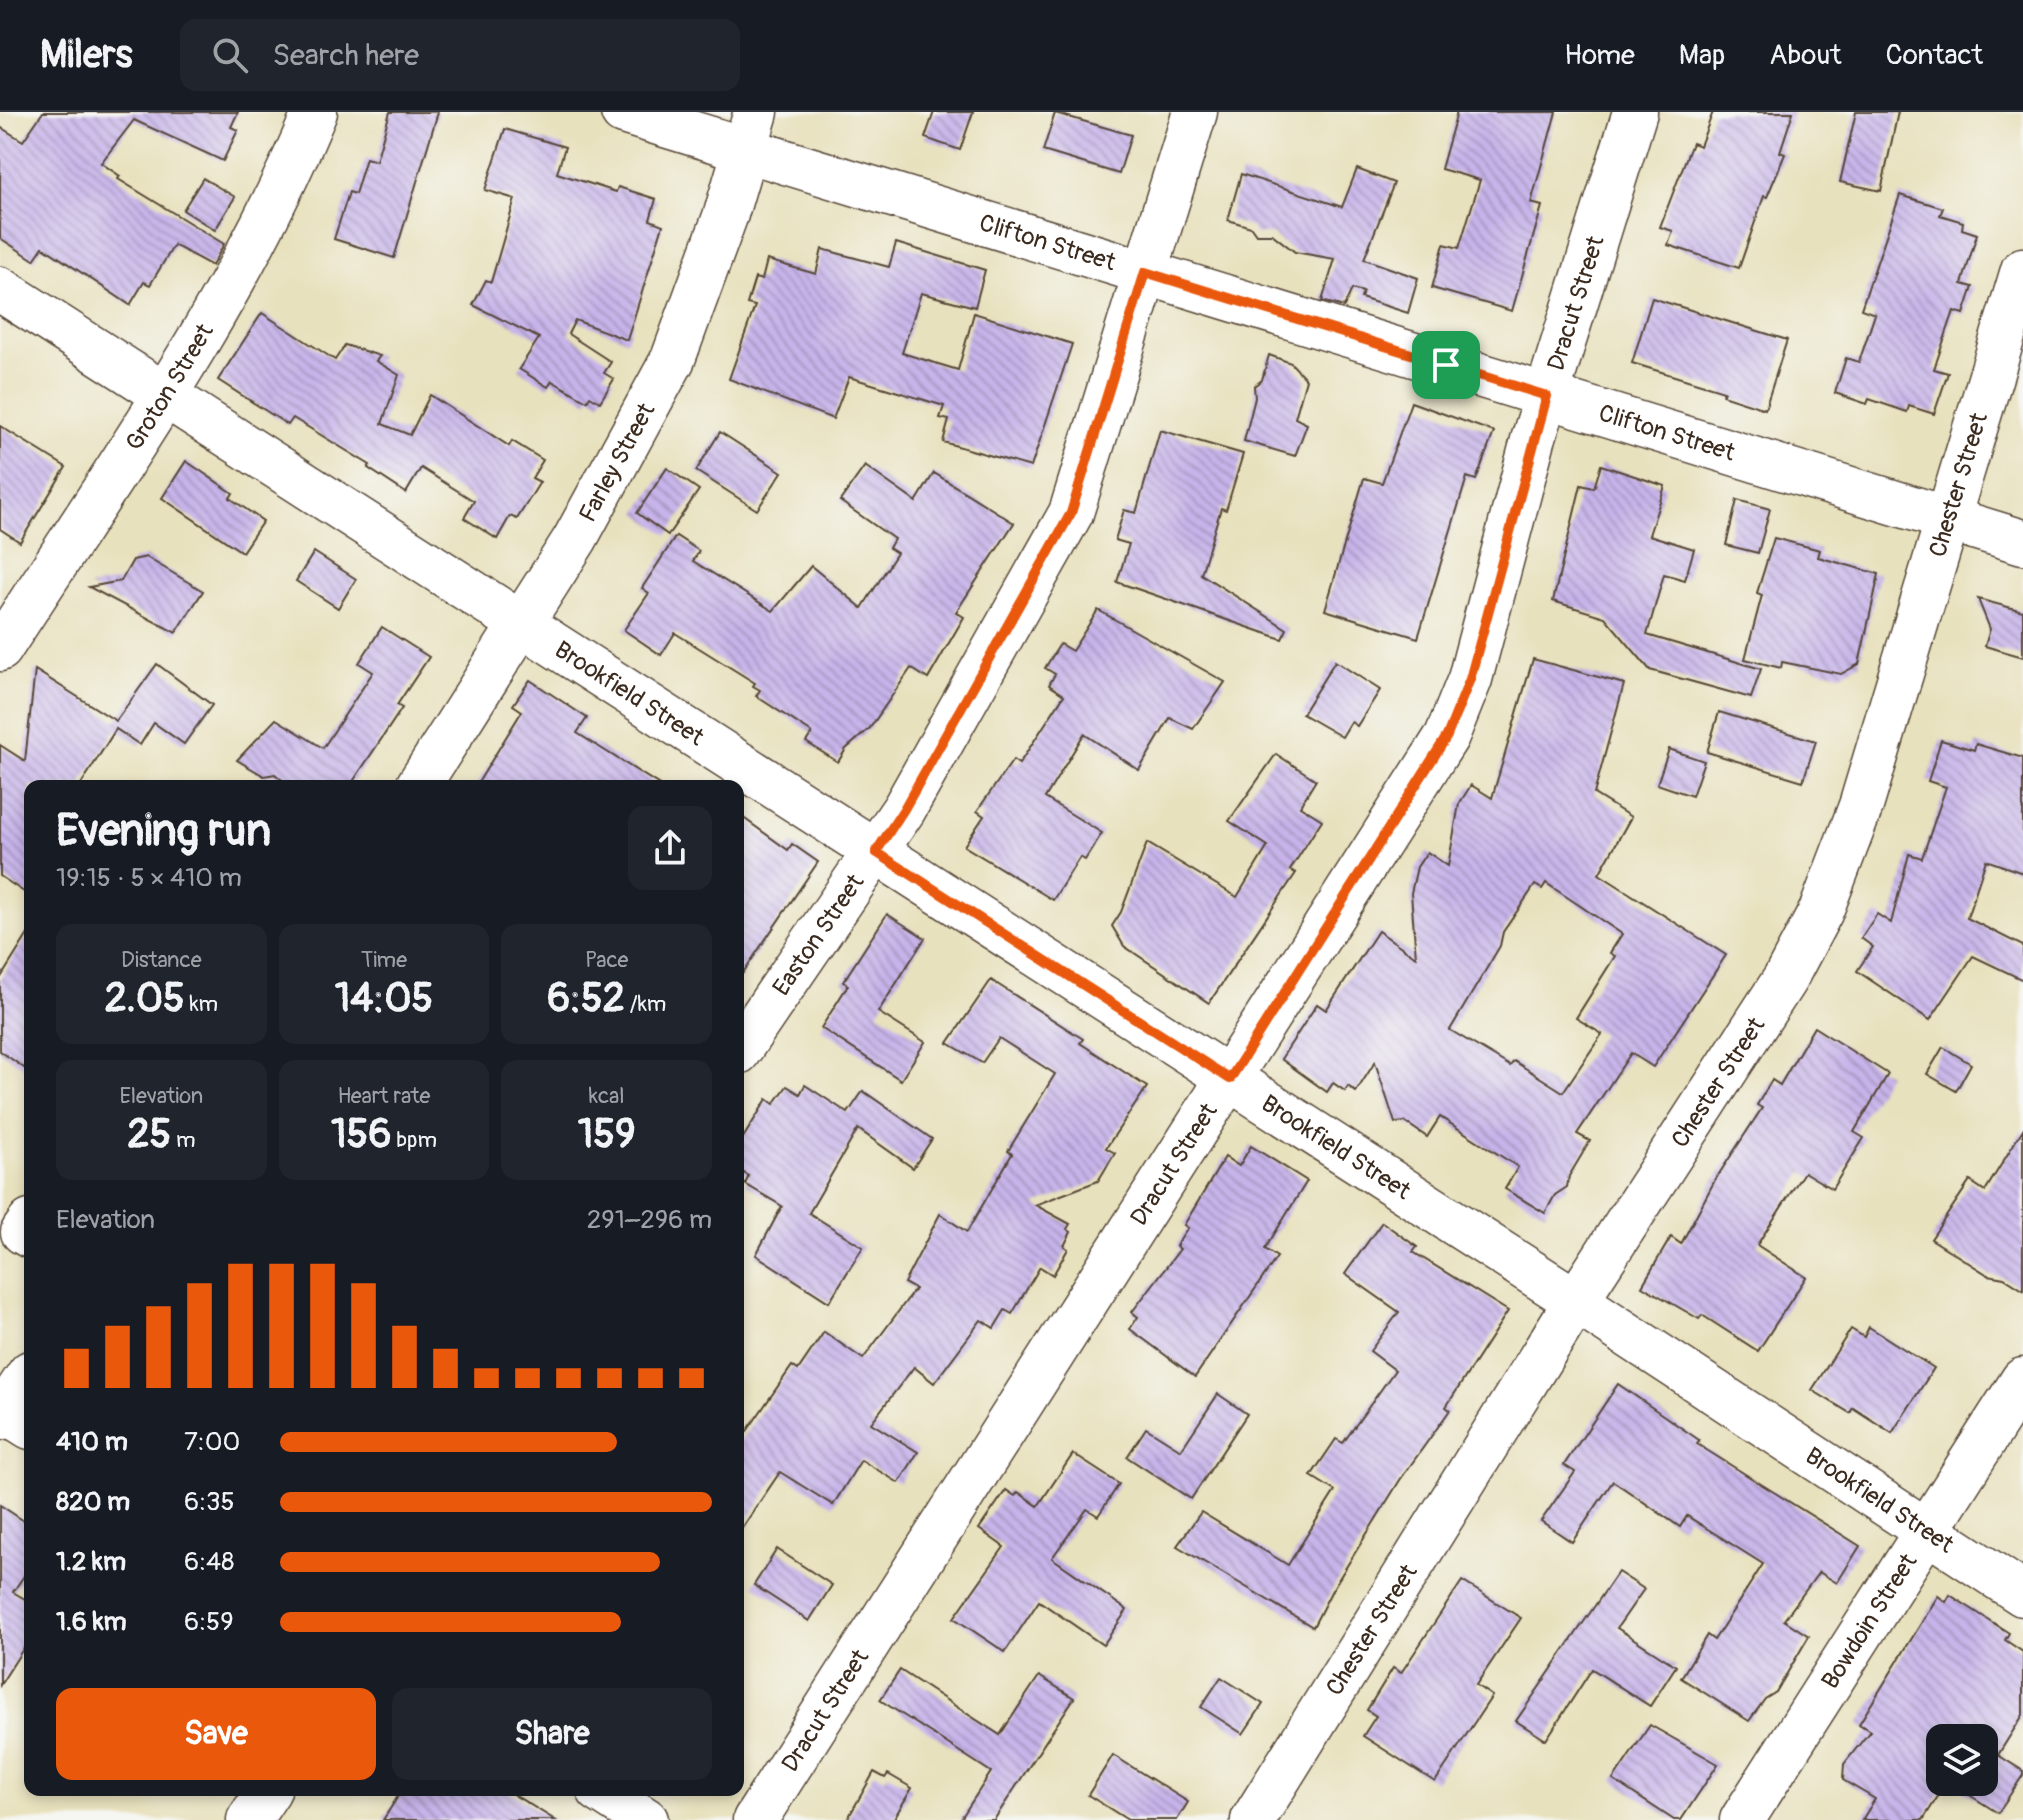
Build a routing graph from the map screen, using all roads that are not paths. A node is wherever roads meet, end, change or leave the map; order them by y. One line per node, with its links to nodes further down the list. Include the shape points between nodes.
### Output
1 (315, 112): 9 (street, Groton Street, via 224,302)
2 (623, 112): 5 (street, Clifton Street)
3 (1195, 112): 7 (street, Easton Street)
4 (1635, 112): 10 (street, Dracut Street)
5 (750, 131): 7 (street, Clifton Street); 13 (street, Farley Street, via 673,359 575,539)
6 (2023, 270): 11 (street, Chester Street)
7 (1145, 272): 10 (street, Clifton Street); 16 (street, Easton Street, via 1071,513)
8 (0, 289): 9 (street, Brookfield Street)
9 (164, 395): 13 (street, Brookfield Street); 14 (street, Groton Street)
10 (1547, 396): 11 (street, Clifton Street); 18 (street, Dracut Street, via 1470,679 1447,736)
11 (1948, 519): 12 (street, Clifton Street); 19 (street, Chester Street, via 1861,806 1821,911 1785,979)
12 (2023, 542)
13 (521, 623): 15 (street, Farley Street); 16 (street, Brookfield Street)
14 (0, 649)
15 (422, 780)
16 (876, 852): 17 (street, Easton Street); 18 (street, Brookfield Street)
17 (744, 1043)
18 (1230, 1079): 19 (street, Brookfield Street); 29 (street, Dracut Street)
19 (1576, 1301): 23 (street, Brookfield Street); 30 (street, Chester Street)
20 (2023, 1380): 23 (street, Bowdoin Street)
21 (24, 1385): 22 (street)
22 (9, 1416)
23 (1929, 1530): 24 (street, Brookfield Street); 31 (street, Bowdoin Street)
24 (2023, 1594)
25 (265, 1796): 27 (street)
26 (608, 1796): 28 (street)
27 (249, 1820)
28 (646, 1820)
29 (755, 1820)
30 (1253, 1820)
31 (1742, 1820)

